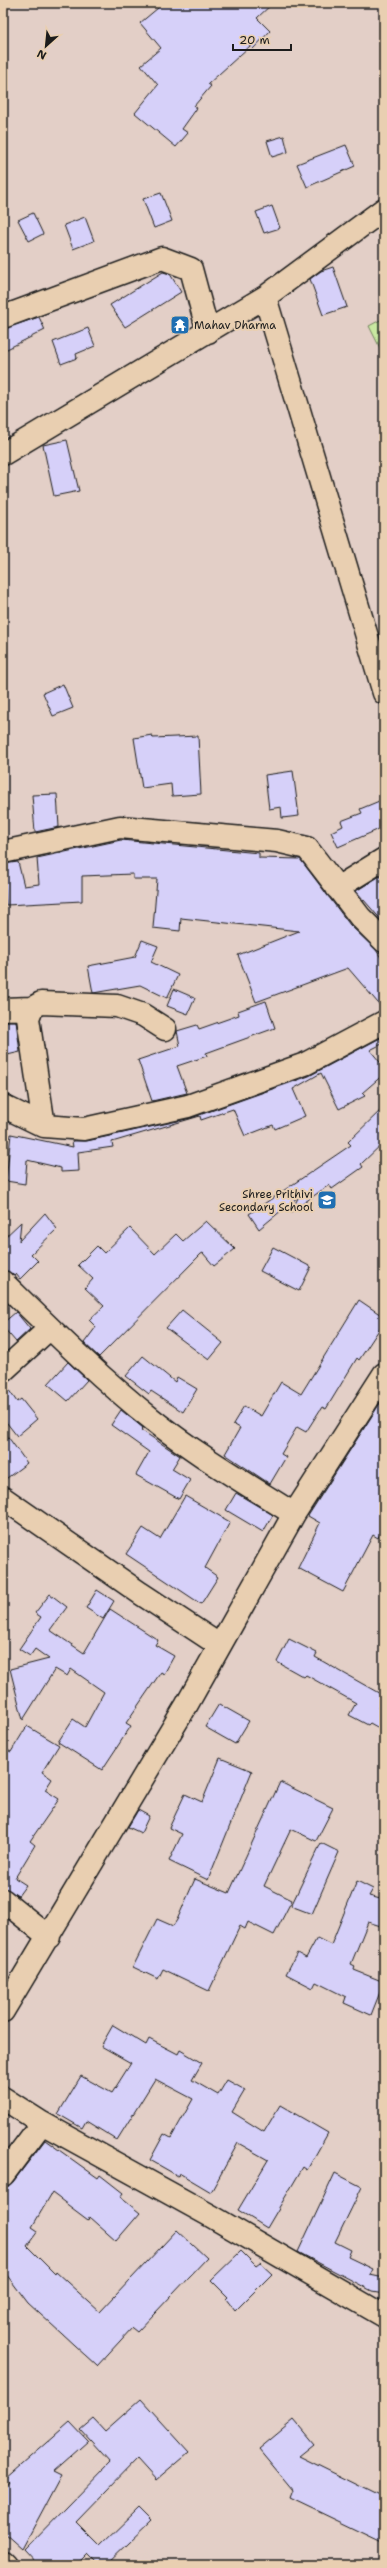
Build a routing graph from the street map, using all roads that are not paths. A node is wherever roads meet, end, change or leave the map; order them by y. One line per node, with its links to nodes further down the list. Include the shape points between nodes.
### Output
1 (384, 209): 2 (street)
2 (265, 297): 4 (street); 6 (street)
3 (3, 317): 4 (street, via 162,258 190,270)
4 (208, 332): 5 (street)
5 (3, 454)
6 (384, 693)
7 (3, 852): 9 (street, via 120,826 278,841 307,848)
8 (384, 859): 9 (street)
9 (337, 888): 10 (street, via 360,917)
10 (384, 941)
11 (32, 1008): 12 (street); 14 (street, via 41,1003 117,1006 143,1015); 16 (street, via 28,1018)
12 (3, 1009)
13 (384, 1022): 16 (street, via 305,1064 188,1106 84,1129)
14 (165, 1029)
15 (3, 1106): 16 (street)
16 (44, 1126)
17 (3, 1282): 18 (street)
18 (50, 1328): 19 (street); 22 (street, via 153,1420 218,1466)
19 (3, 1370)
20 (384, 1374): 22 (street)
21 (3, 1498): 23 (street)
22 (294, 1514): 23 (street)
23 (219, 1645): 25 (street, via 186,1706)
24 (3, 1900): 25 (street)
25 (49, 1937): 26 (street)
26 (3, 2011)
27 (3, 2098): 28 (street)
28 (42, 2123): 29 (street); 30 (street, via 211,2216)
29 (3, 2175)
30 (384, 2316)
31 (3, 2562): 32 (street)
32 (6, 2565)

